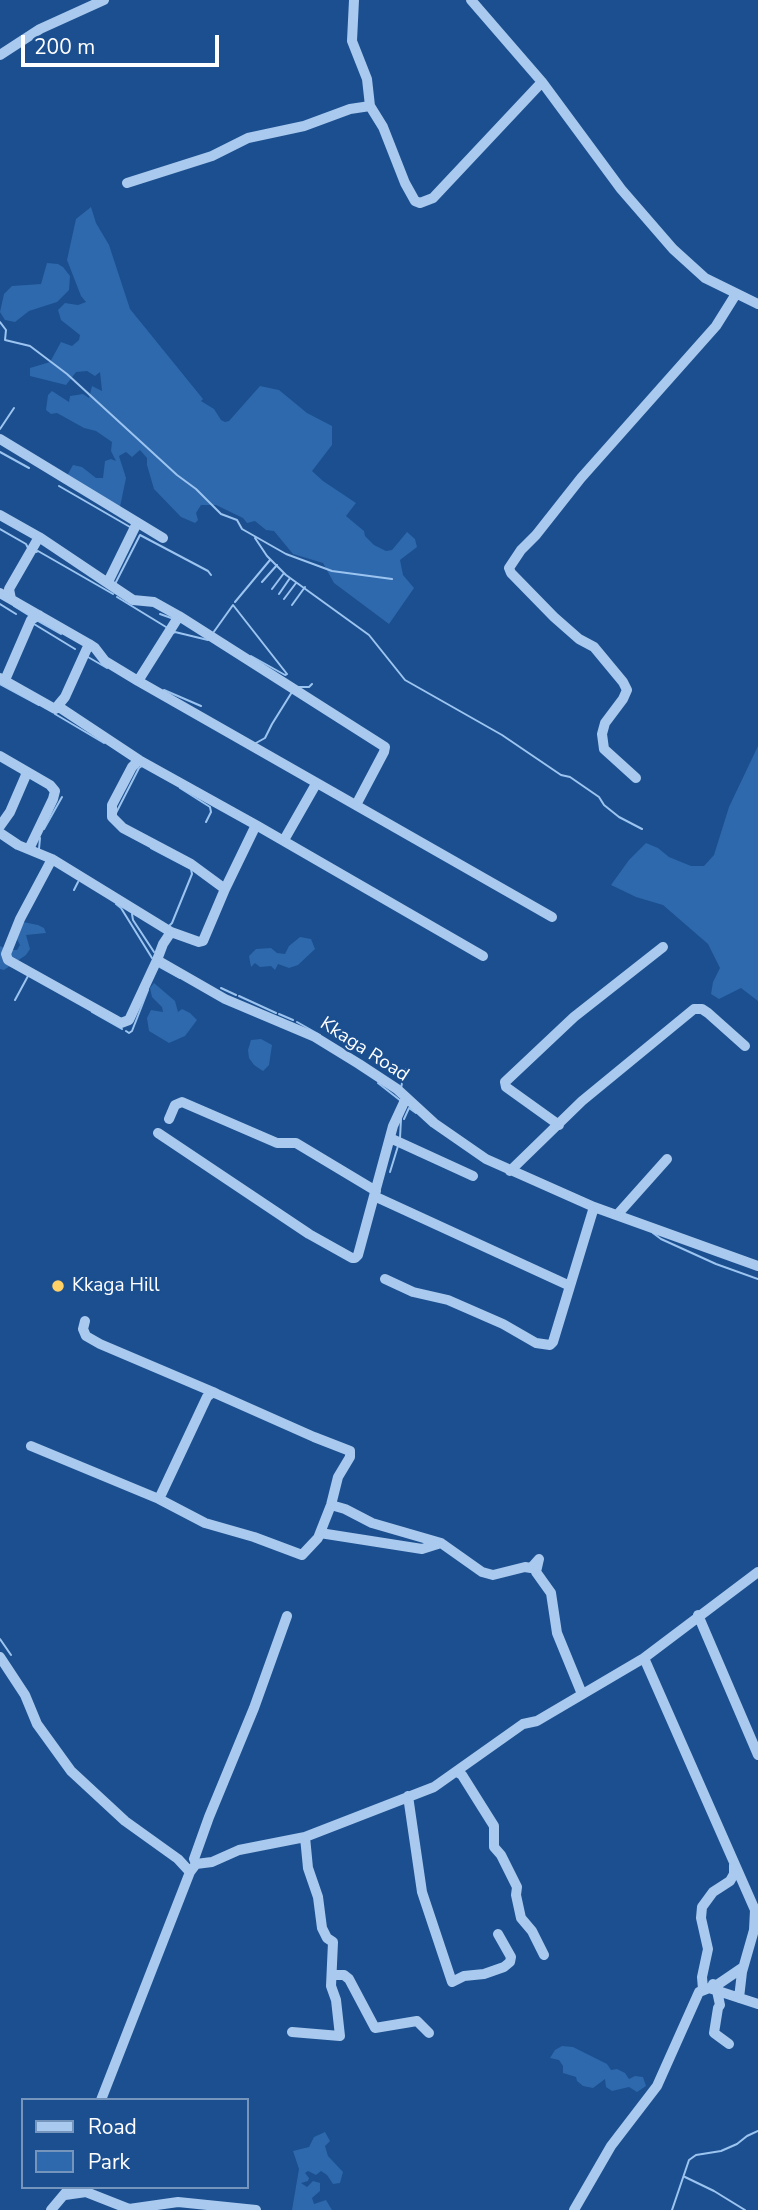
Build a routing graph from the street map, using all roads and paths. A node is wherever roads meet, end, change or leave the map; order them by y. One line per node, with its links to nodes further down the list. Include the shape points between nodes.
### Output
1 (104, 0): 4 (street, via 40,29)
2 (354, 0): 6 (street, via 352,41 367,79)
3 (471, 0): 5 (street)
4 (0, 55)
5 (542, 82): 6 (street, via 433,198 420,203 405,183); 8 (street, via 621,189 673,249 705,278)
6 (370, 106): 7 (street, via 248,138 212,156)
7 (127, 183)
8 (736, 294): 9 (street); 26 (street, via 716,326 581,478 509,568 554,617 594,647 623,682 627,690 606,723 604,749)
9 (758, 304)
10 (0, 439): 12 (street)
11 (0, 515): 13 (street)
12 (137, 523): 14 (street); 15 (street)
13 (39, 537): 15 (street); 16 (street)
14 (163, 538)
15 (107, 582): 18 (street, via 133,600 154,602)
16 (5, 593): 17 (street)
17 (39, 615): 19 (street); 20 (street, via 31,620)
18 (179, 616): 21 (street); 28 (street, via 385,747)
19 (89, 645): 21 (street); 22 (street)
20 (3, 679): 22 (street)
21 (138, 681): 27 (street)
22 (55, 709): 24 (street, via 59,707)
23 (0, 756): 25 (street)
24 (139, 760): 29 (street); 35 (street, via 112,806 112,817)
25 (25, 771): 30 (street); 33 (street, via 55,791)
26 (636, 778)
27 (316, 784): 28 (street); 32 (street)
28 (356, 805): 36 (street)
29 (256, 825): 32 (street); 35 (street)
30 (0, 826)
31 (0, 833): 33 (street)
32 (284, 840): 39 (street)
33 (29, 849): 34 (street)
34 (52, 859): 37 (street); 40 (street, via 20,919 6,954 8,960 121,1023 128,1020)
35 (225, 889): 37 (street, via 203,941)
36 (552, 917)
37 (171, 932): 40 (street)
38 (663, 947): 44 (street, via 574,1017 505,1082)
39 (482, 956)
40 (157, 960): 42 (street, Kkaga Road, via 225,999 315,1037)
41 (745, 1046): 44 (street, via 708,1013 694,1009 618,1069)
42 (405, 1098): 46 (street); 48 (street, Kkaga Road, via 434,1123)
43 (169, 1119): 50 (street, via 175,1105 182,1102 277,1143 296,1143)
44 (559, 1125): 48 (street)
45 (158, 1133): 50 (street, via 352,1258 358,1255)
46 (390, 1138): 49 (street); 50 (street)
47 (667, 1159): 52 (street)
48 (510, 1171): 51 (street, Kkaga Road)
49 (473, 1176)
50 (375, 1193): 55 (street)
51 (594, 1207): 52 (street, Kkaga Road); 55 (street)
52 (617, 1215): 53 (street, Kkaga Road)
53 (758, 1266)
54 (386, 1279): 55 (street, via 413,1293 448,1300 545,1345 553,1342)
55 (570, 1286)
56 (85, 1321): 57 (street, via 86,1336 100,1344)
57 (213, 1392): 59 (street); 60 (street, via 350,1451)
58 (31, 1446): 59 (street)
59 (159, 1499): 61 (street, via 205,1523 302,1555)
60 (331, 1505): 61 (street); 62 (street, via 372,1523)
61 (320, 1533): 62 (street, via 422,1549)
62 (442, 1543): 68 (street, via 493,1575 531,1567 539,1559 536,1572 551,1593 557,1633)
63 (758, 1572): 64 (street)
64 (698, 1615): 67 (street); 69 (street)
65 (287, 1616): 74 (street)
66 (0, 1657): 74 (street, via 37,1724 71,1771 125,1821)
67 (645, 1658): 68 (street); 73 (street)
68 (582, 1694): 70 (street, via 537,1721 523,1724)
69 (758, 1755)
70 (457, 1772): 71 (street); 77 (street, via 494,1826 494,1847 517,1887 521,1918)
71 (408, 1796): 72 (street); 76 (street, via 422,1892 452,1982 510,1962)
72 (305, 1837): 74 (street, via 239,1850); 80 (street, via 322,1928 333,1942)
73 (734, 1864): 75 (street); 79 (street, via 730,1881 713,1892 702,1907 708,1949)
74 (193, 1868): 88 (street)
75 (757, 1907): 78 (street)
76 (498, 1934)
77 (544, 1955)
78 (743, 1968): 82 (street); 83 (street)
79 (704, 1970): 81 (street); 82 (street)
80 (332, 1975): 85 (street, via 340,2036); 86 (street, via 349,1979 375,2028 417,2021)
81 (702, 1989): 82 (street); 93 (street, via 657,2086 611,2146)
82 (716, 1989): 83 (street); 87 (street, via 720,2005 714,2033)
83 (738, 1998): 84 (street)
84 (758, 2004)
85 (292, 2032)
86 (429, 2033)
87 (729, 2044)
88 (102, 2098)
89 (84, 2190): 90 (street); 92 (street, via 129,2209 178,2202)
90 (66, 2191): 91 (street)
91 (51, 2210)
92 (256, 2210)
93 (574, 2210)

